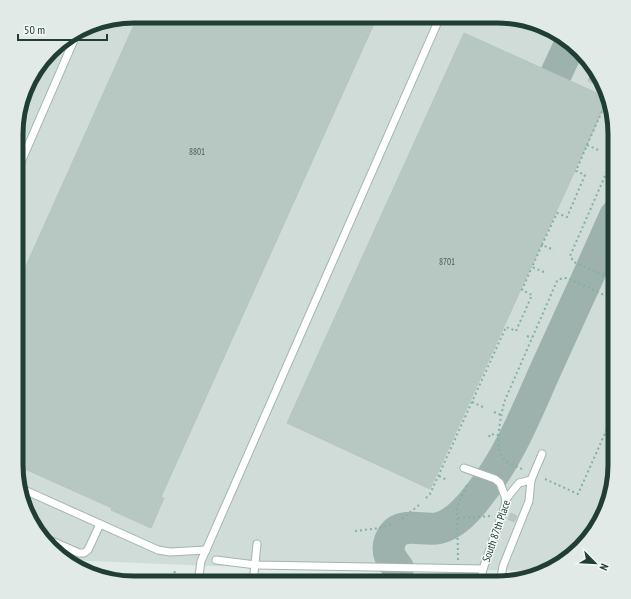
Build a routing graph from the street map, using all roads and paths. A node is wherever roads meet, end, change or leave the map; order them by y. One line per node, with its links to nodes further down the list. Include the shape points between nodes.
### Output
1 (437, 23): 43 (lane)
2 (74, 41): 6 (lane)
3 (604, 106): 4 (path)
4 (587, 145): 5 (path); 8 (path, via 576,171 586,175 567,217 557,212)
5 (598, 150)
6 (23, 157)
7 (608, 169): 12 (path, via 570,256 574,262)
8 (542, 245): 9 (path); 10 (path)
9 (554, 250)
10 (532, 267): 11 (path); 16 (path, via 522,290 532,295 516,331 506,327)
11 (544, 272)
12 (608, 277)
13 (608, 297): 15 (path, via 567,278 559,279)
14 (527, 336): 15 (path)
15 (532, 338): 19 (path)
16 (472, 402): 17 (path); 26 (path)
17 (483, 407)
18 (494, 412): 19 (path)
19 (501, 415): 21 (path)
20 (608, 427): 27 (path, via 578,494)
21 (500, 435): 22 (path, via 490,434); 25 (path, via 502,456 509,463)
22 (489, 437)
23 (542, 454): 29 (lane)
24 (464, 468): 33 (lane, via 495,479 500,483)
25 (522, 469)
26 (439, 476): 28 (path); 32 (path)
27 (545, 479)
28 (447, 480)
29 (531, 480): 33 (lane, South 87th Place, via 519,483); 53 (lane, South 87th Place, via 529,500)
30 (467, 485): 36 (path, via 457,507)
31 (26, 491): 38 (lane)
32 (426, 498)
33 (506, 499): 47 (lane, South 87th Place)
34 (419, 505): 37 (path)
35 (493, 516): 36 (path)
36 (458, 518): 46 (path)
37 (402, 519)
38 (100, 524): 41 (lane, via 88,550 84,553); 43 (lane, via 158,550)
39 (391, 524): 40 (path)
40 (355, 531)
41 (54, 542)
42 (257, 544): 45 (lane)
43 (206, 550): 50 (lane)
44 (216, 560): 45 (lane)
45 (256, 565): 46 (lane); 51 (lane)
46 (458, 569): 47 (lane)
47 (483, 569): 52 (lane, South 87th Place)
48 (175, 570): 49 (path)
49 (174, 576)
50 (199, 576)
51 (254, 576)
52 (482, 576)
53 (501, 576)

